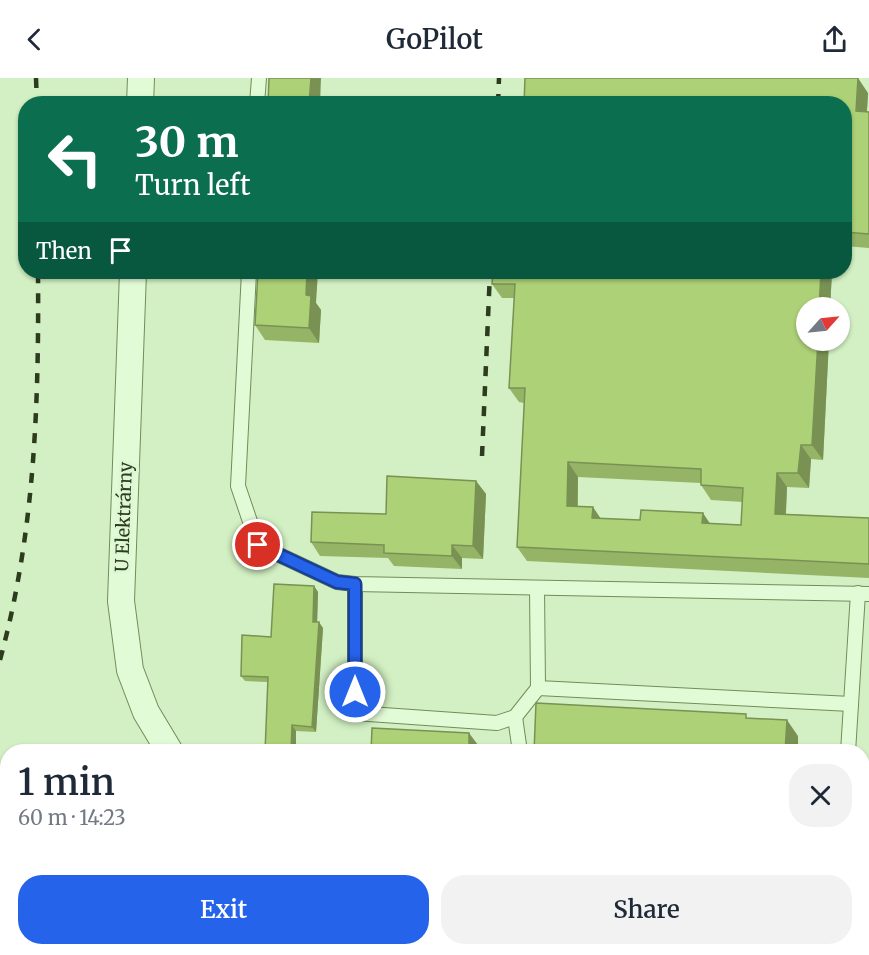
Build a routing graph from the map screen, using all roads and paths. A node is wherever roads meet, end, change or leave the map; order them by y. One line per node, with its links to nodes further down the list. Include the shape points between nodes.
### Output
1 (141, 78): 3 (street)
2 (259, 78): 4 (lane)
3 (140, 96)
4 (258, 96)
5 (133, 279): 13 (street, U Elektrárny, via 121,601 130,670 146,712)
6 (249, 279): 7 (lane, via 238,486 258,545 337,582)
7 (355, 584): 8 (lane); 12 (lane, via 355,713 497,723)
8 (537, 588): 9 (lane); 10 (lane)
9 (864, 594): 11 (lane)
10 (538, 688): 11 (lane); 12 (lane)
11 (851, 704): 15 (lane)
12 (515, 717): 14 (lane)
13 (165, 744)
14 (519, 744)
15 (848, 744)

